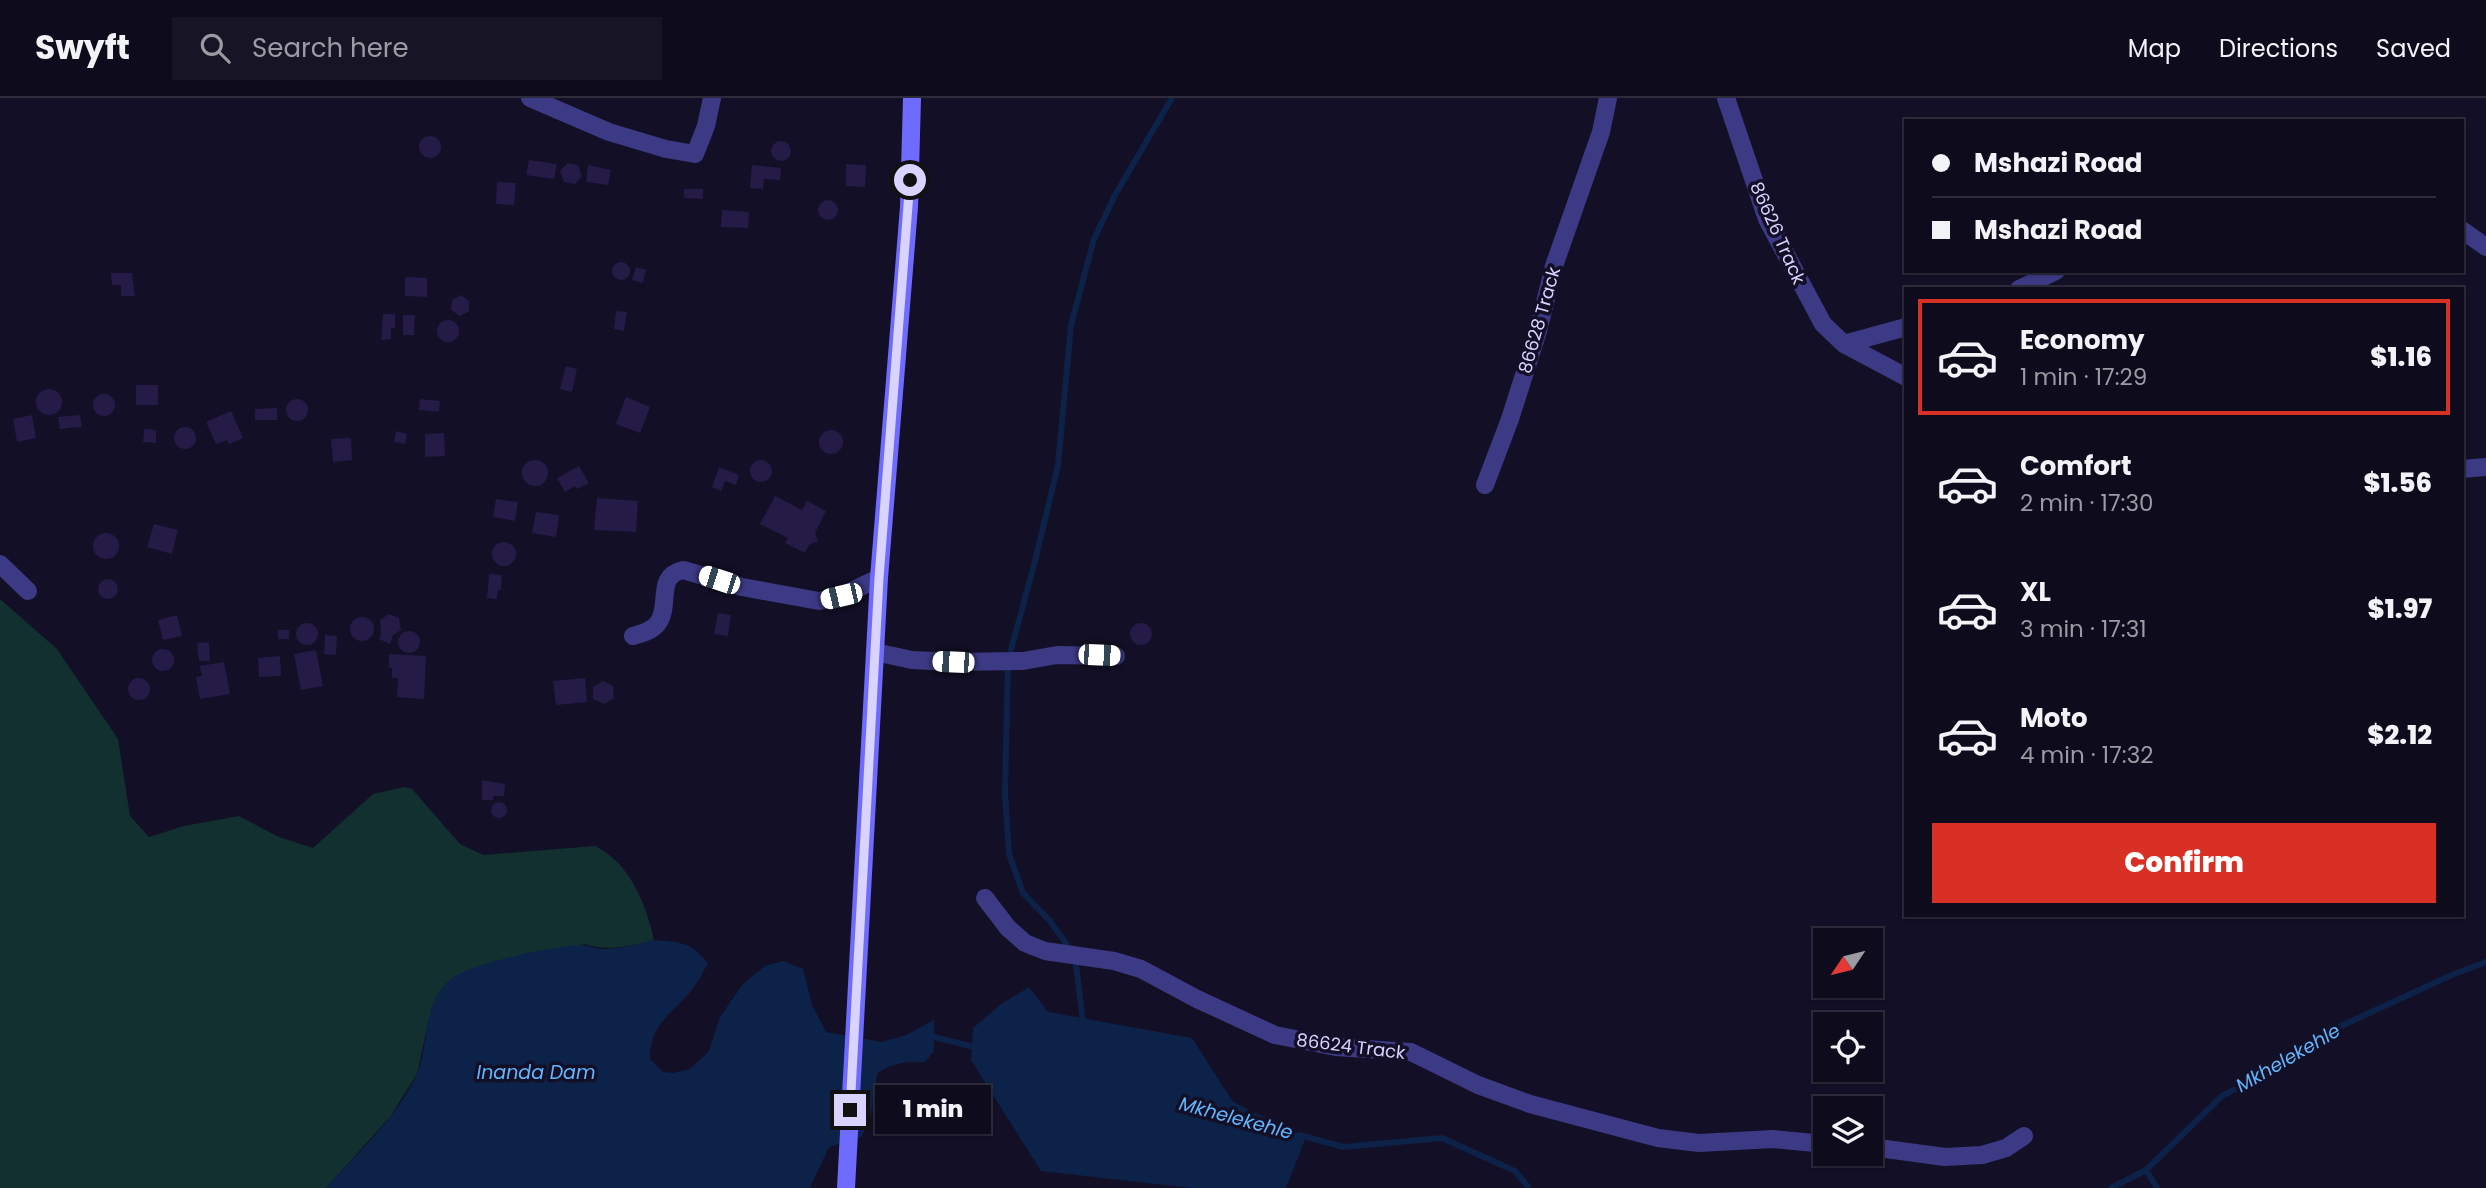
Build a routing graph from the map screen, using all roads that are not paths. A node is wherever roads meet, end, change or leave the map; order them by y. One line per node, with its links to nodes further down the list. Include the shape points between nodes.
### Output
1 (530, 98): 2 (street, via 609,132 695,154)
2 (712, 98)
3 (912, 98): 17 (street, via 909,207)
4 (1608, 98): 15 (street, 86628 Track, via 1538,331)
5 (1726, 98): 11 (street, 86626 Track, via 1767,219 1823,324)
6 (2464, 231): 7 (street)
7 (2486, 247)
8 (2052, 273): 9 (street)
9 (2023, 287)
10 (1904, 328): 11 (street)
11 (1844, 344): 12 (street)
12 (1904, 376)
13 (2486, 467): 14 (street)
14 (2464, 469)
15 (1485, 485)
16 (0, 564): 18 (street)
17 (879, 578): 19 (street, via 818,601 683,570 668,577 659,622); 20 (street)
18 (28, 591)
19 (633, 636)
20 (874, 652): 21 (street, via 953,662 1057,654); 26 (street)
21 (1116, 656)
22 (985, 898): 24 (street, 86624 Track, via 1025,943 1141,969 1275,1035 1336,1047 1411,1052 1478,1086 1658,1138 1699,1143 1773,1139)
23 (2024, 1136): 25 (street, via 2006,1148 1982,1155 1945,1157)
24 (1813, 1143)
25 (1883, 1149)
26 (846, 1188)

